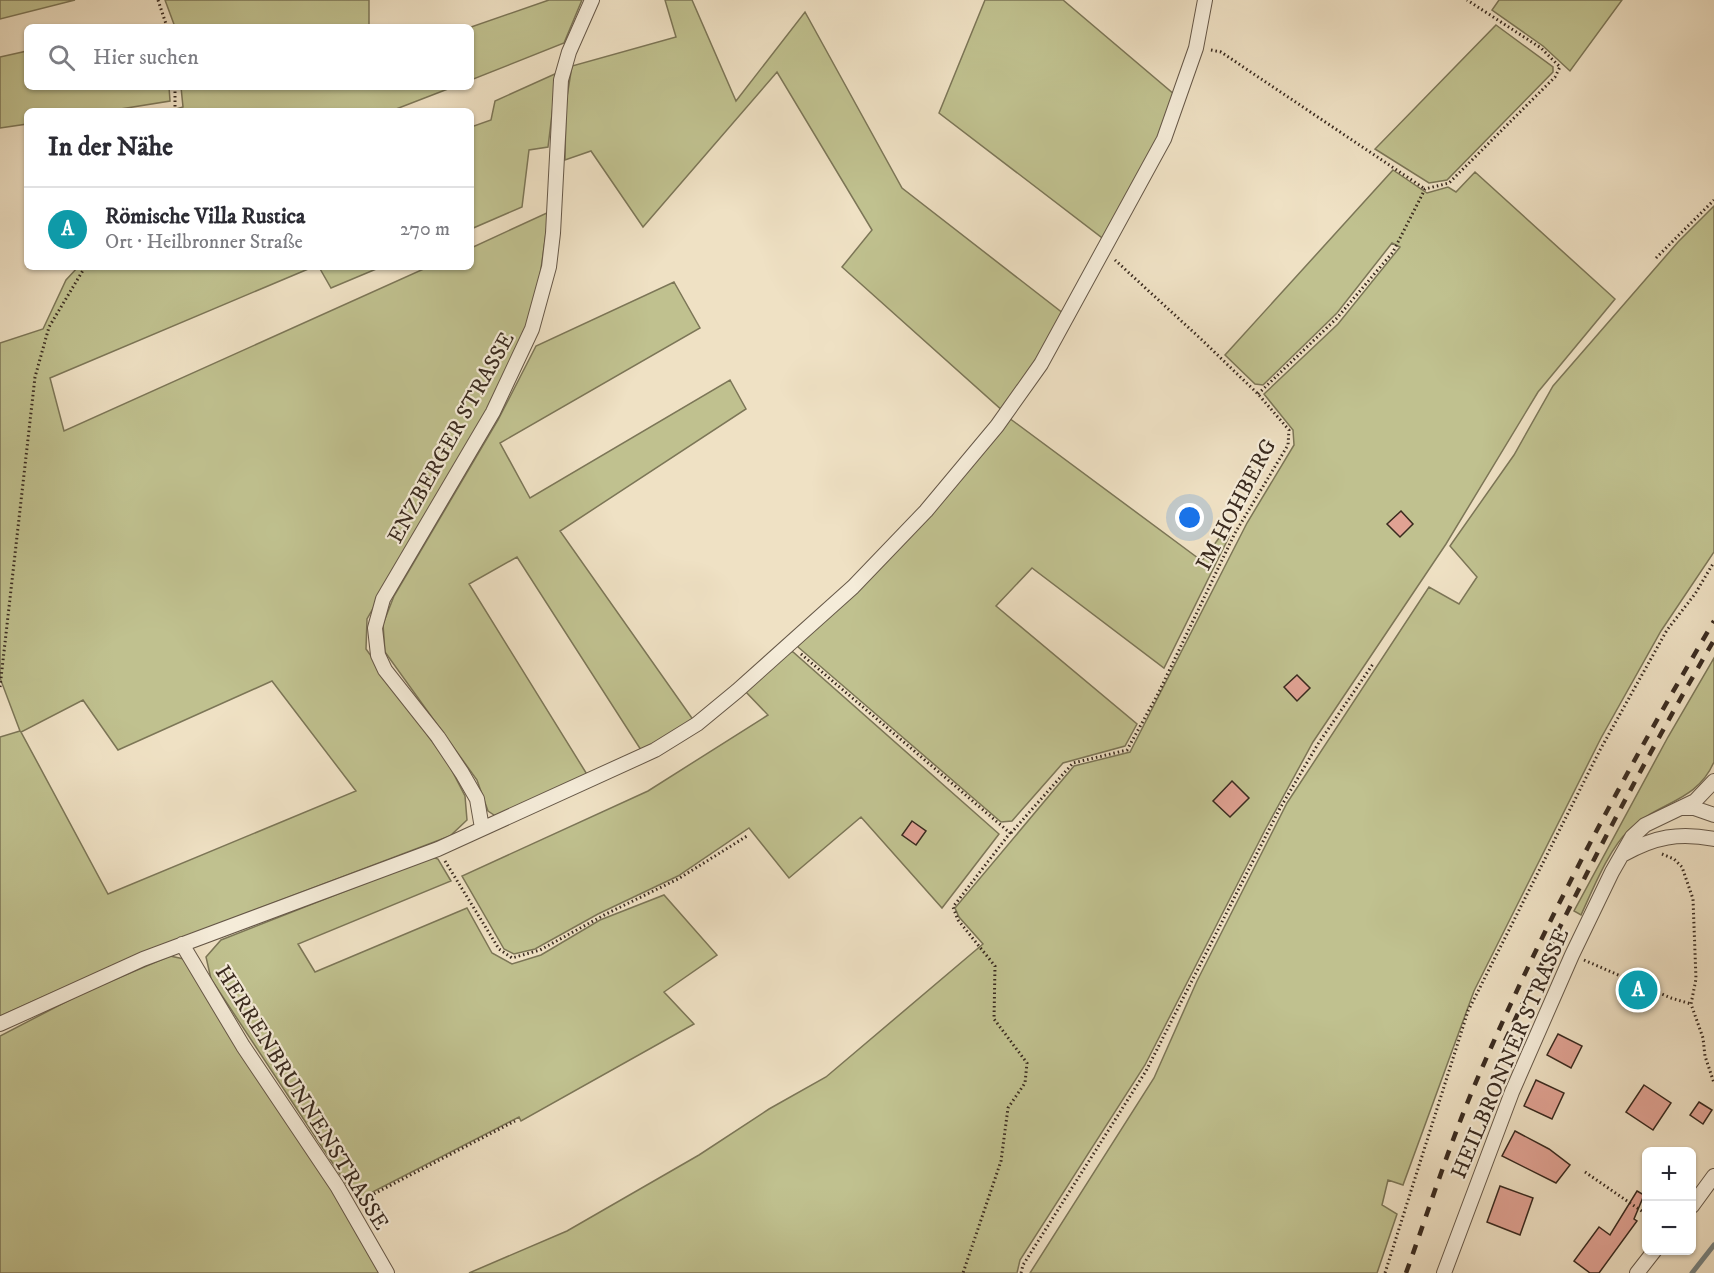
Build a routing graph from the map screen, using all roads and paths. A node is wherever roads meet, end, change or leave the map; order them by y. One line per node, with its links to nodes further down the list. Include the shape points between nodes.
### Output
1 (158, 0): 5 (path)
2 (592, 0): 22 (street, ENZBERGER STRASSE, via 561,80 553,233 549,267 532,329 493,412 384,599 375,628 375,645 385,670 462,773 477,799)
3 (1205, 0): 6 (street)
4 (1467, 0): 9 (path, via 1541,48 1560,67 1555,77 1449,183)
5 (166, 24)
6 (1196, 48): 9 (path, via 1221,52); 11 (street, via 1164,140)
7 (175, 90): 8 (path)
8 (175, 108)
9 (1425, 189): 14 (path, via 1393,252 1337,318)
10 (1714, 200): 12 (path)
11 (1103, 254): 14 (path, IM HOHBERG, via 1119,262); 16 (street, via 1041,364 997,426 926,511)
12 (1656, 258)
13 (83, 270): 18 (path, via 49,327 35,377)
14 (1258, 394): 23 (path, IM HOHBERG, via 1288,430 1288,445 1235,533 1127,750 1073,763)
15 (1714, 562): 44 (path, via 1667,630 1600,750 1468,1011)
16 (790, 645): 22 (street, via 697,724 655,750); 23 (path)
17 (1373, 664): 43 (path, via 1279,810 1146,1071 1023,1264)
18 (0, 687)
19 (1714, 781): 20 (street, HEILBRONNER STRASSE)
20 (1683, 808): 21 (street); 28 (street, HEILBRONNER STRASSE, via 1645,825 1632,837)
21 (1714, 815)
22 (482, 828): 26 (street)
23 (1010, 833): 42 (path, IM HOHBERG, via 952,907 995,966 994,1019 1027,1062 1025,1083 1008,1108 1001,1161)
24 (747, 836): 26 (path, via 678,879 540,951 512,958 499,949)
25 (1714, 838): 28 (street, via 1671,835 1653,839)
26 (438, 849): 29 (street)
27 (1659, 853): 31 (path, via 1682,867 1693,899 1696,979)
28 (1624, 854): 30 (street, HEILBRONNER STRASSE)
29 (182, 944): 32 (street); 38 (street, HERRENBRUNNENSTRASSE, via 243,1046)
30 (1572, 955): 31 (path); 45 (street, HEILBRONNER STRASSE, via 1512,1092)
31 (1691, 1004): 33 (path)
32 (0, 1024)
33 (1714, 1083)
34 (515, 1121): 38 (path)
35 (1585, 1172): 39 (path)
36 (1714, 1176): 37 (street)
37 (1696, 1201)
38 (349, 1206): 41 (street, HERRENBRUNNENSTRASSE)
39 (1642, 1211)
40 (1652, 1255): 46 (street)
41 (387, 1273)
42 (963, 1273)
43 (1021, 1273)
44 (1385, 1273)
45 (1444, 1273)
46 (1637, 1273)

